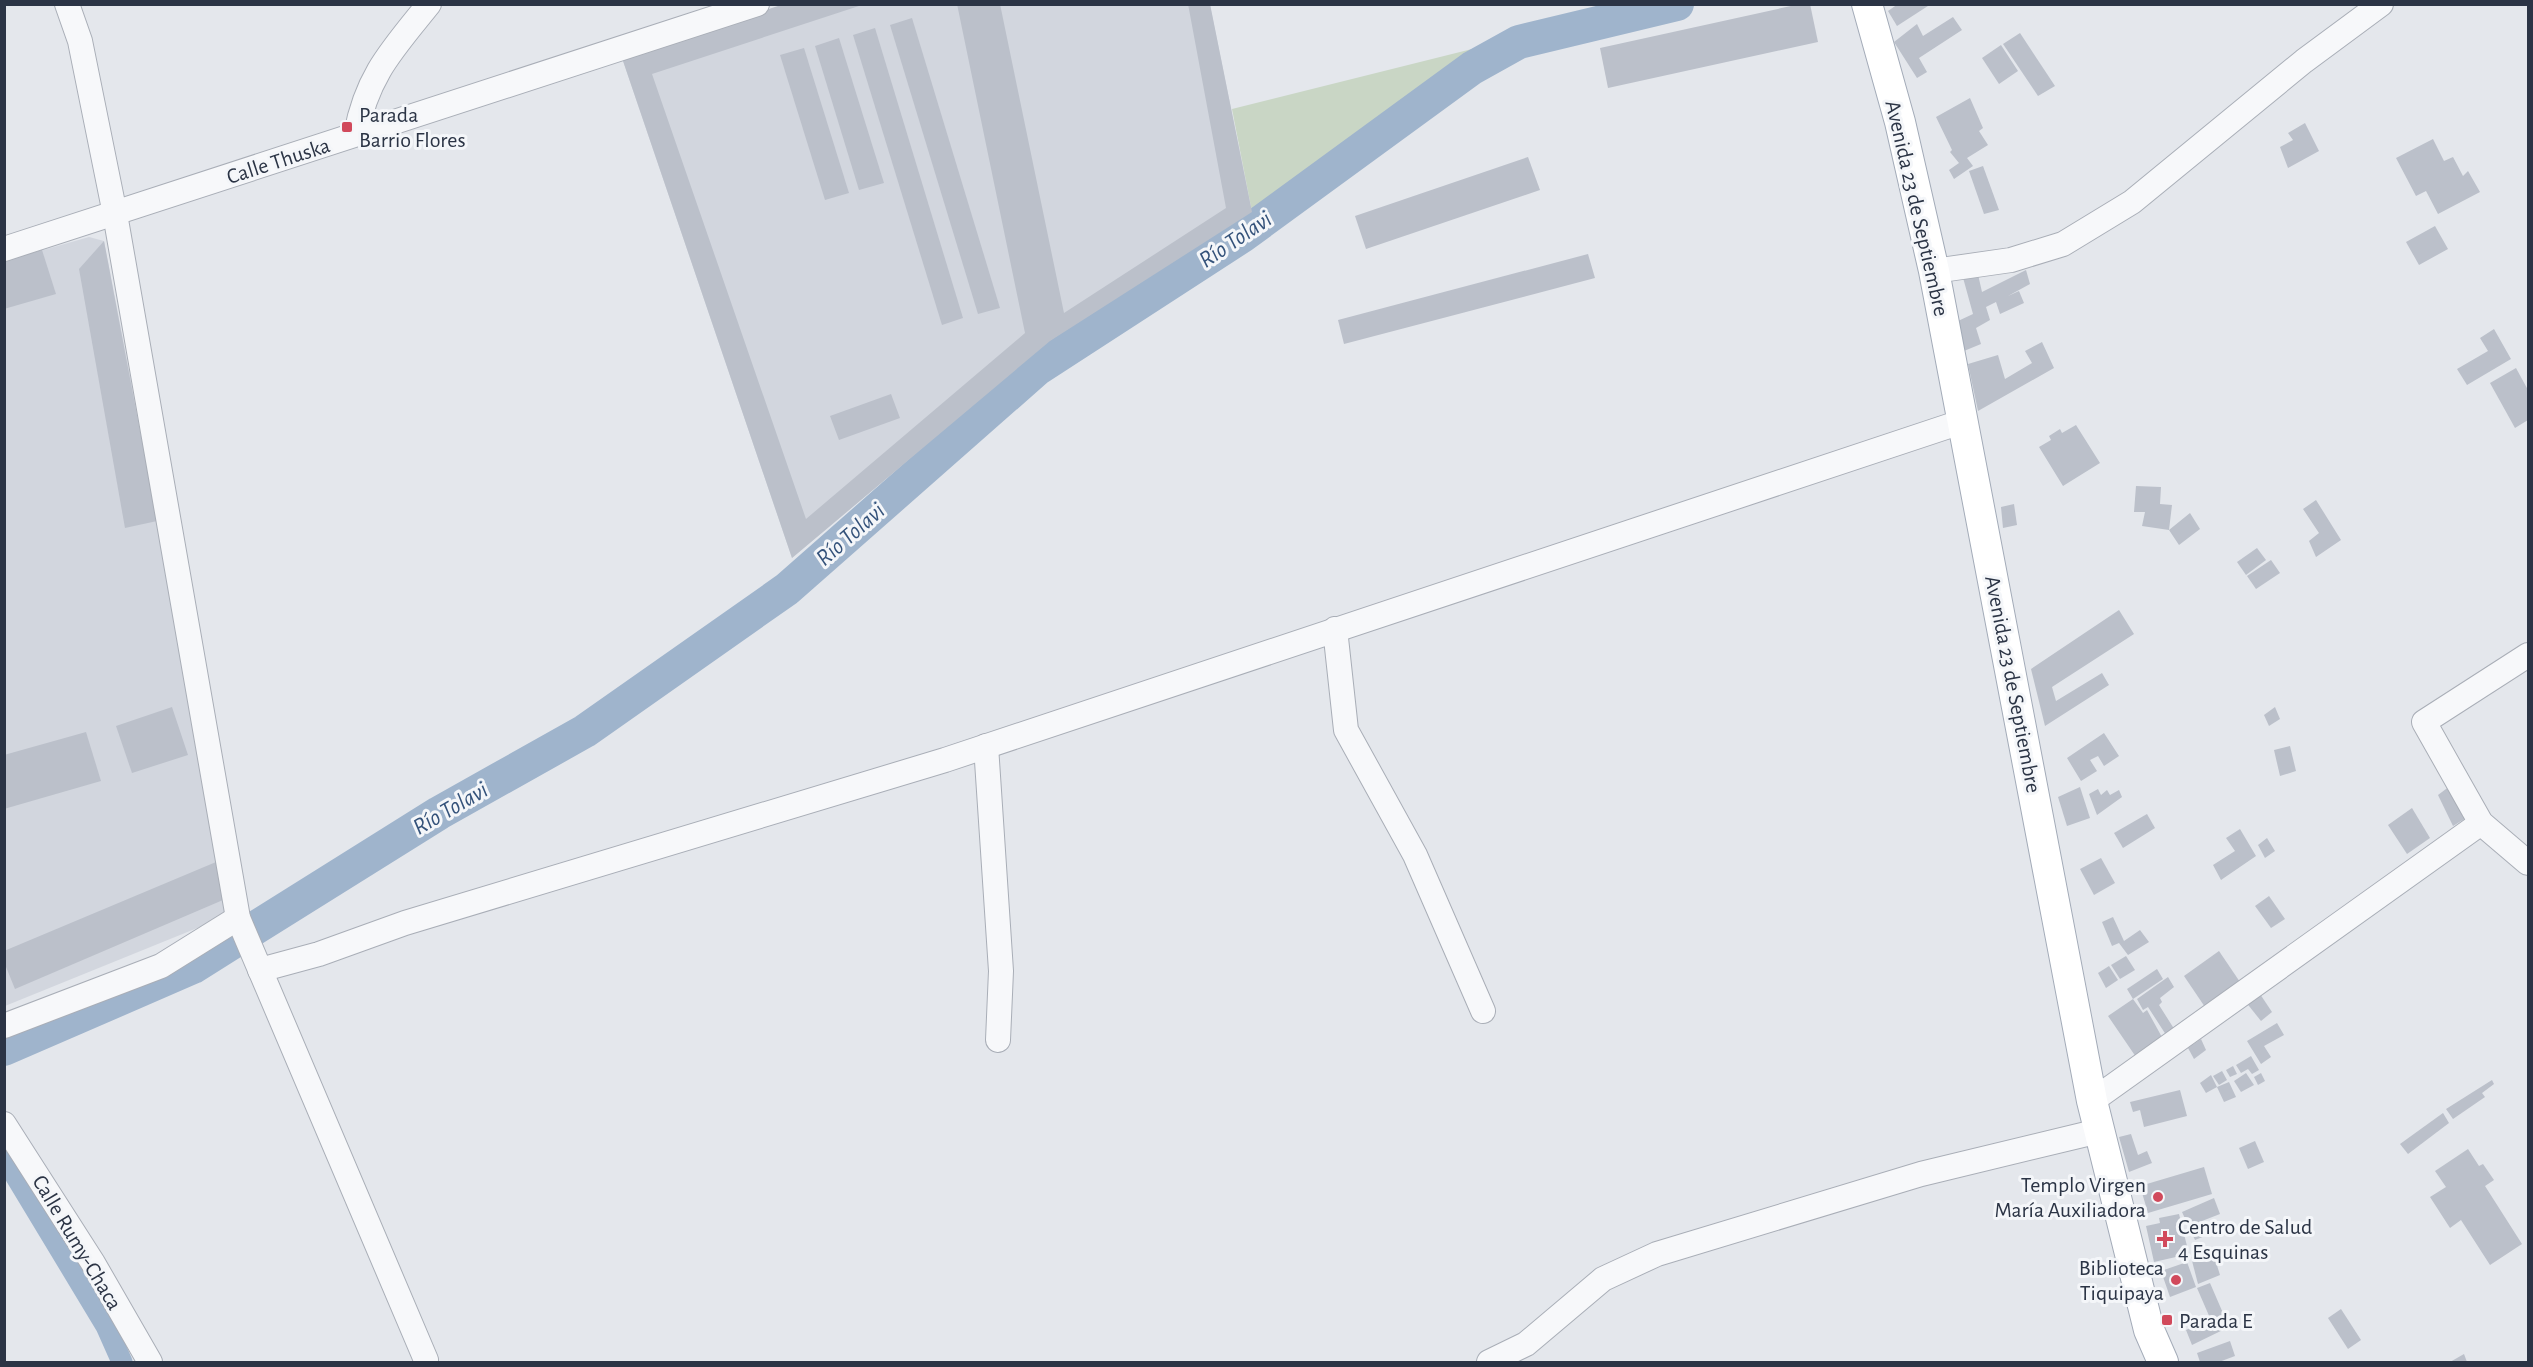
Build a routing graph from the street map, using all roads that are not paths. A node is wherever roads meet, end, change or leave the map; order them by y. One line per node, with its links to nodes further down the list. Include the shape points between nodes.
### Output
1 (67, 4): 8 (street, via 80,41)
2 (429, 4): 7 (street, via 378,68 362,104)
3 (757, 4): 7 (street, Calle Thuska)
4 (1867, 4): 10 (main road, Avenida 23 de Septiembre, via 1900,122)
5 (2381, 4): 6 (street)
6 (2353, 14): 10 (street, via 2304,61 2132,202 2063,244 2011,260)
7 (356, 134): 8 (street, Calle Thuska)
8 (115, 214): 9 (street, Calle Thuska); 17 (street)
9 (4, 249)
10 (1934, 271): 11 (main road, Avenida 23 de Septiembre)
11 (1964, 421): 12 (street); 21 (main road, Avenida 23 de Septiembre)
12 (1335, 629): 14 (street); 18 (street, via 1346,730 1414,855)
13 (2529, 655): 15 (street, via 2424,722)
14 (986, 746): 17 (street); 20 (street, via 1001,971)
15 (2481, 824): 16 (street); 21 (street)
16 (2529, 863)
17 (247, 942): 19 (street, via 161,966); 24 (street)
18 (1483, 1011)
19 (4, 1026)
20 (998, 1040)
21 (2092, 1101): 23 (main road, Avenida 23 de Septiembre)
22 (4, 1124): 25 (street, Calle Rumy-Chaca, via 93,1263)
23 (2099, 1131): 26 (street, via 1921,1174 1657,1254 1603,1279 1526,1344); 27 (main road, Avenida 23 de Septiembre, via 2149,1330)
24 (426, 1360)
25 (150, 1362)
26 (1489, 1362)
27 (2163, 1362)

